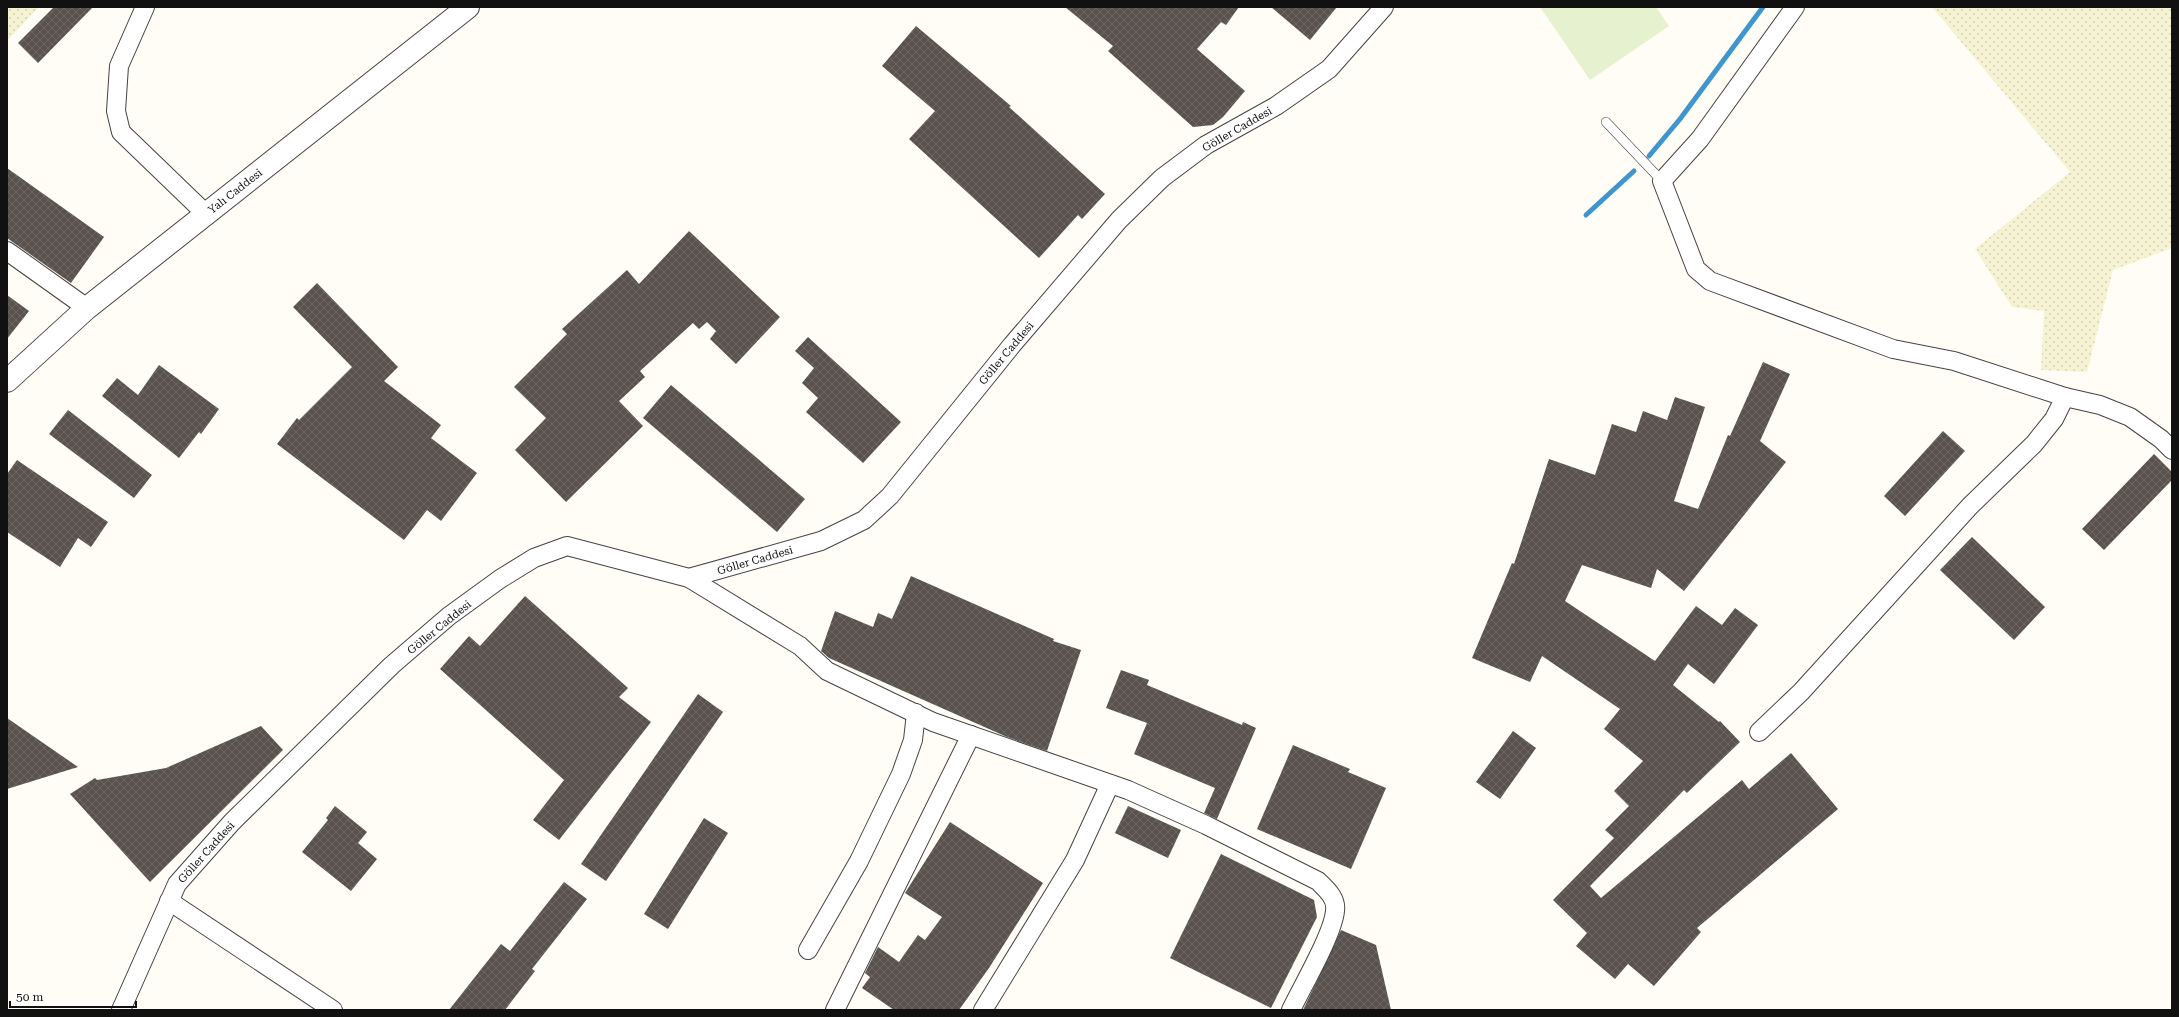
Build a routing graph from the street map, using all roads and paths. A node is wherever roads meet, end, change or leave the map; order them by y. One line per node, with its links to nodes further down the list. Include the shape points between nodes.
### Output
1 (145, 7): 7 (street, via 119,66 116,112 121,132)
2 (468, 7): 7 (street, Yalı Caddesi)
3 (1384, 7): 13 (street, Göller Caddesi, via 1329,70 1276,106 1206,145 1162,178 1118,220 1012,345 890,496 864,520 821,541)
4 (1795, 7): 6 (street, via 1700,139)
5 (1606, 122): 6 (lane)
6 (1662, 181): 11 (street, via 1696,269 1710,281 1892,349 1954,361)
7 (206, 214): 9 (street, Yalı Caddesi)
8 (7, 251): 9 (street)
9 (87, 308): 10 (street, Yalı Caddesi)
10 (7, 382)
11 (2065, 397): 12 (street, via 2100,405 2130,417); 15 (street, via 2054,419 2034,444 1970,506 1801,692)
12 (2172, 450)
13 (689, 578): 14 (street, via 800,646 827,671); 18 (street, Göller Caddesi, via 567,546 527,562 500,578 449,616 387,671 232,822 177,884)
14 (916, 713): 16 (street, via 933,722); 19 (street, via 914,740 901,774 859,862)
15 (1759, 732)
16 (971, 735): 17 (street); 22 (street)
17 (1110, 784): 23 (street, via 1075,860); 24 (street, via 1206,825 1318,881 1332,894 1336,910 1329,931)
18 (169, 901): 20 (street, Göller Caddesi); 21 (street)
19 (808, 950)
20 (121, 1010)
21 (333, 1010)
22 (835, 1010)
23 (983, 1010)
24 (1291, 1010)

